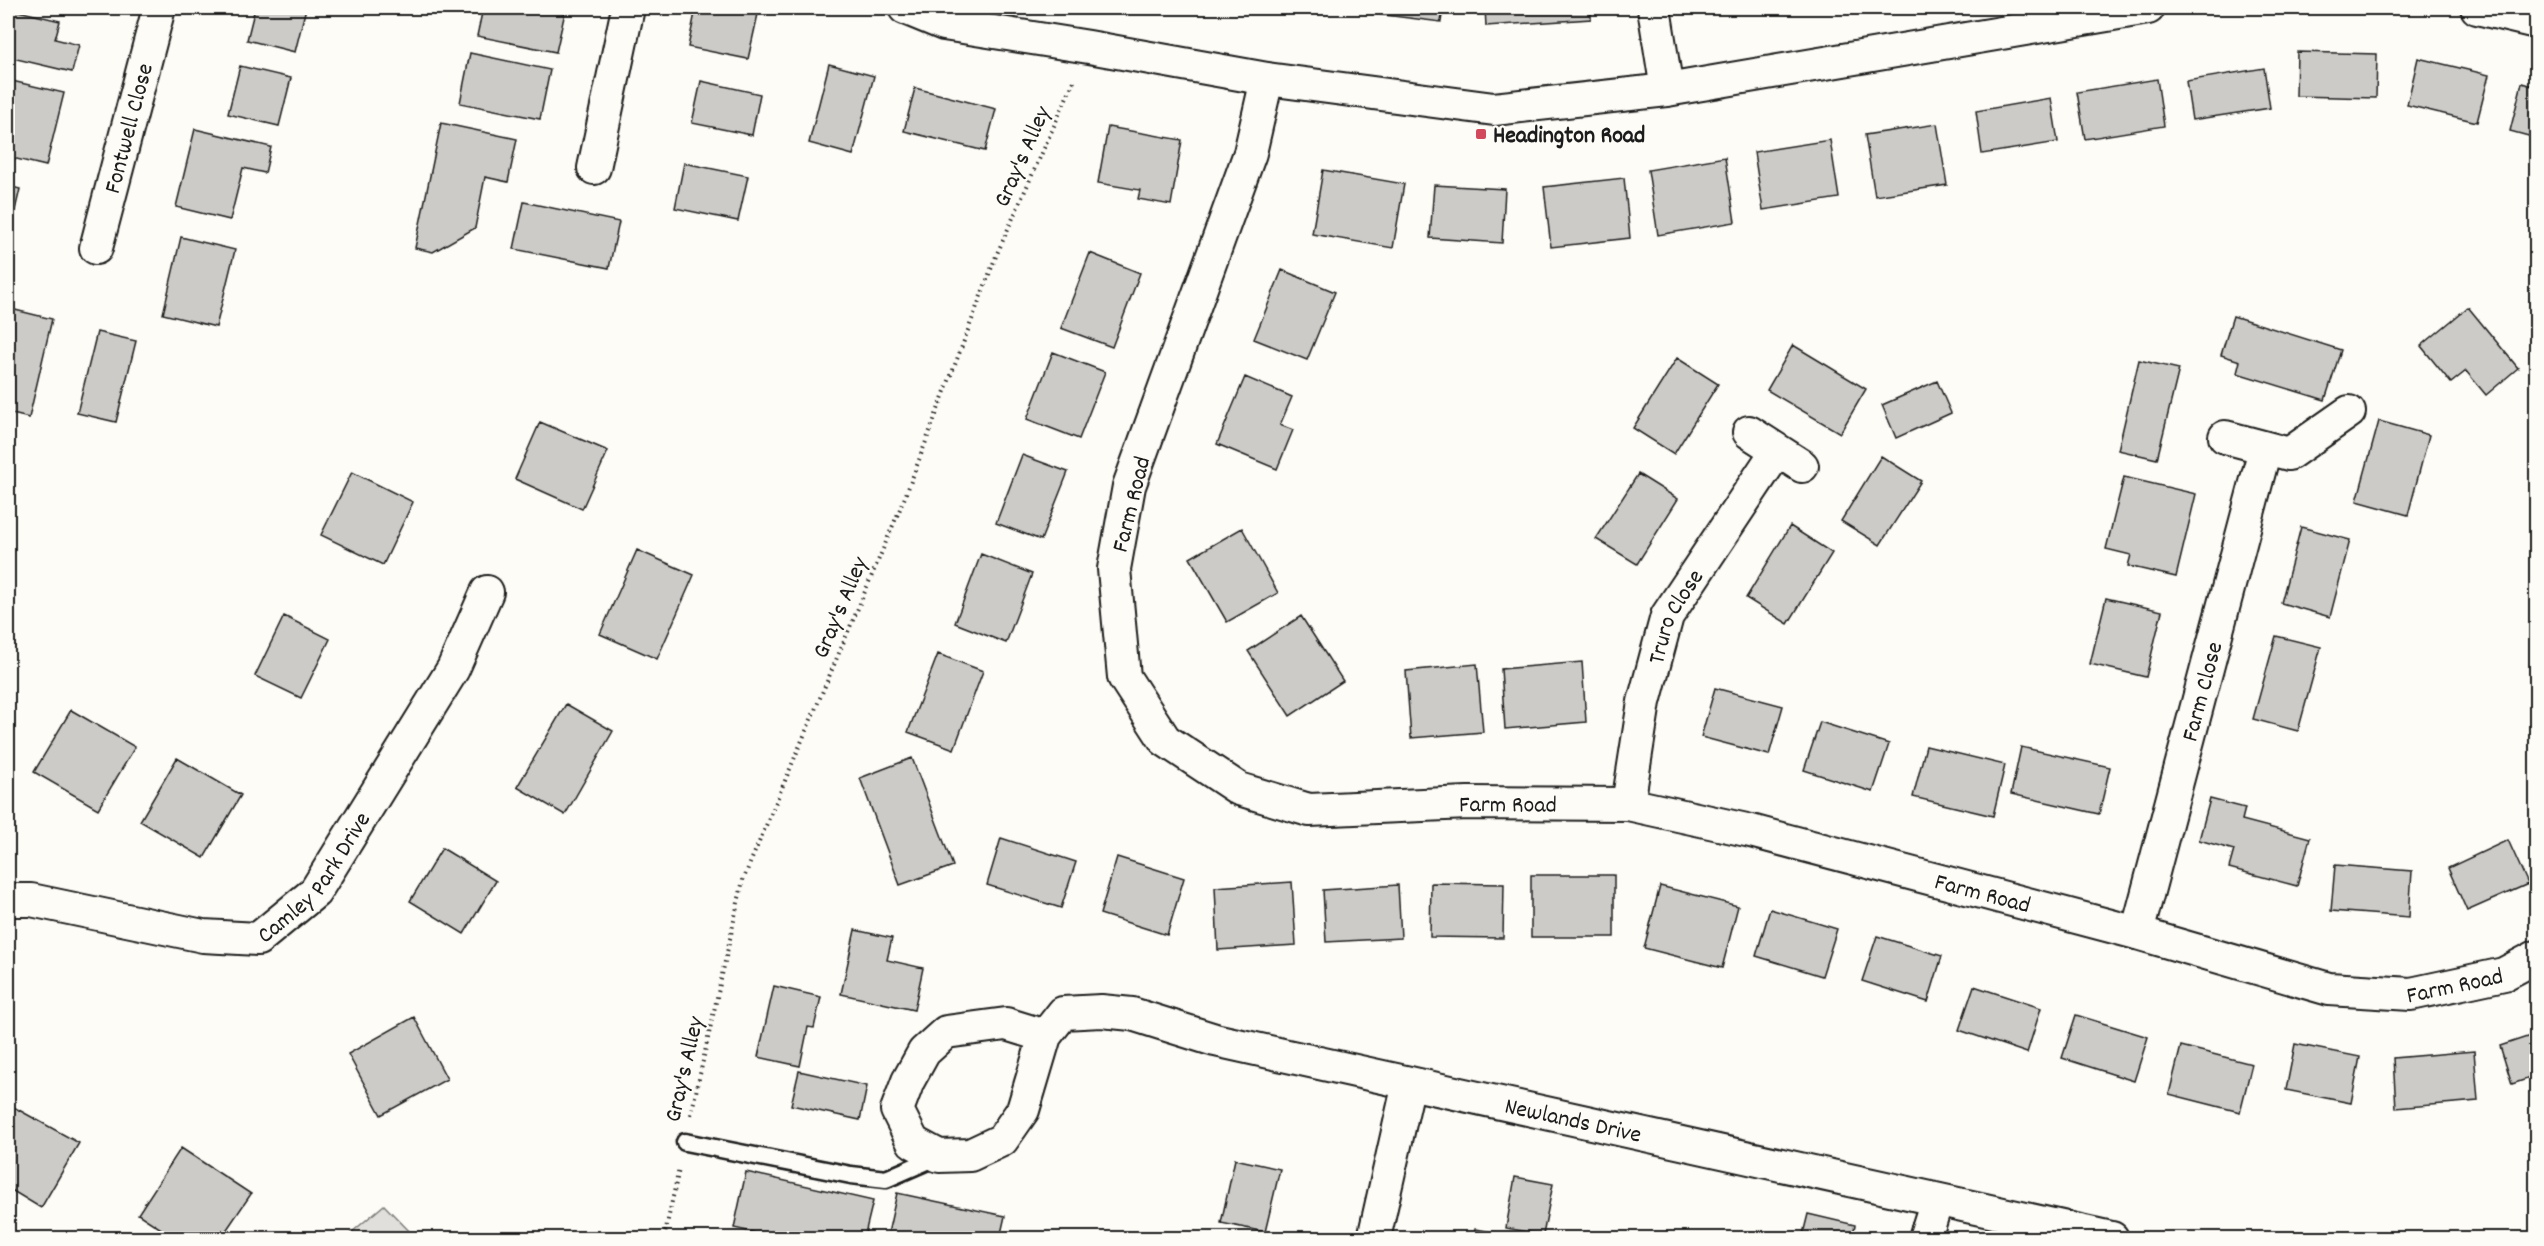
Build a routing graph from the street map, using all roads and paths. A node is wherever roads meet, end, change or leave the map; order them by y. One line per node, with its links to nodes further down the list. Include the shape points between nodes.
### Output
1 (159, 8): 12 (street, Fontwell Close)
2 (628, 8): 11 (street)
3 (905, 8): 8 (street, via 944,24)
4 (1654, 8): 10 (street)
5 (2148, 8): 10 (street)
6 (2477, 8): 7 (street)
7 (2536, 22)
8 (1089, 46): 9 (street); 24 (path, Gray's Alley, via 996,256 905,497 743,880)
9 (1267, 79): 10 (street, via 1494,109); 18 (street, Farm Road, via 1250,153 1130,486 1114,569 1124,677 1165,740 1239,789 1309,810 1468,803)
10 (1667, 90)
11 (597, 169)
12 (95, 248)
13 (2349, 412): 16 (street, via 2289,454)
14 (1749, 432): 18 (street, Truro Close, via 1790,458 1667,616 1644,702)
15 (2225, 437): 16 (street)
16 (2265, 448): 20 (street, Farm Close)
17 (487, 592): 19 (street, Camley Park Drive, via 453,669 315,892 258,939 203,936 32,900)
18 (1628, 804): 20 (street, Farm Road, via 1750,831)
19 (8, 900)
20 (2137, 933): 21 (street, Farm Road, via 2329,989 2411,994 2504,974)
21 (2536, 957)
22 (1045, 1036): 23 (street, Newlands Drive, via 1063,1013 1132,1014 1215,1040); 25 (street, Newlands Drive, via 1023,1110 1002,1140 970,1155); 25 (street, via 1006,1024 946,1032 924,1052 897,1110 913,1142)
23 (1409, 1083): 26 (street, Newlands Drive); 28 (street)
24 (685, 1142): 25 (lane, via 886,1179); 27 (path, Gray's Alley)
25 (939, 1156)
26 (1937, 1200): 29 (street); 30 (street, Newlands Drive)
27 (663, 1239)
28 (1374, 1239)
29 (1925, 1239)
30 (2112, 1239)

